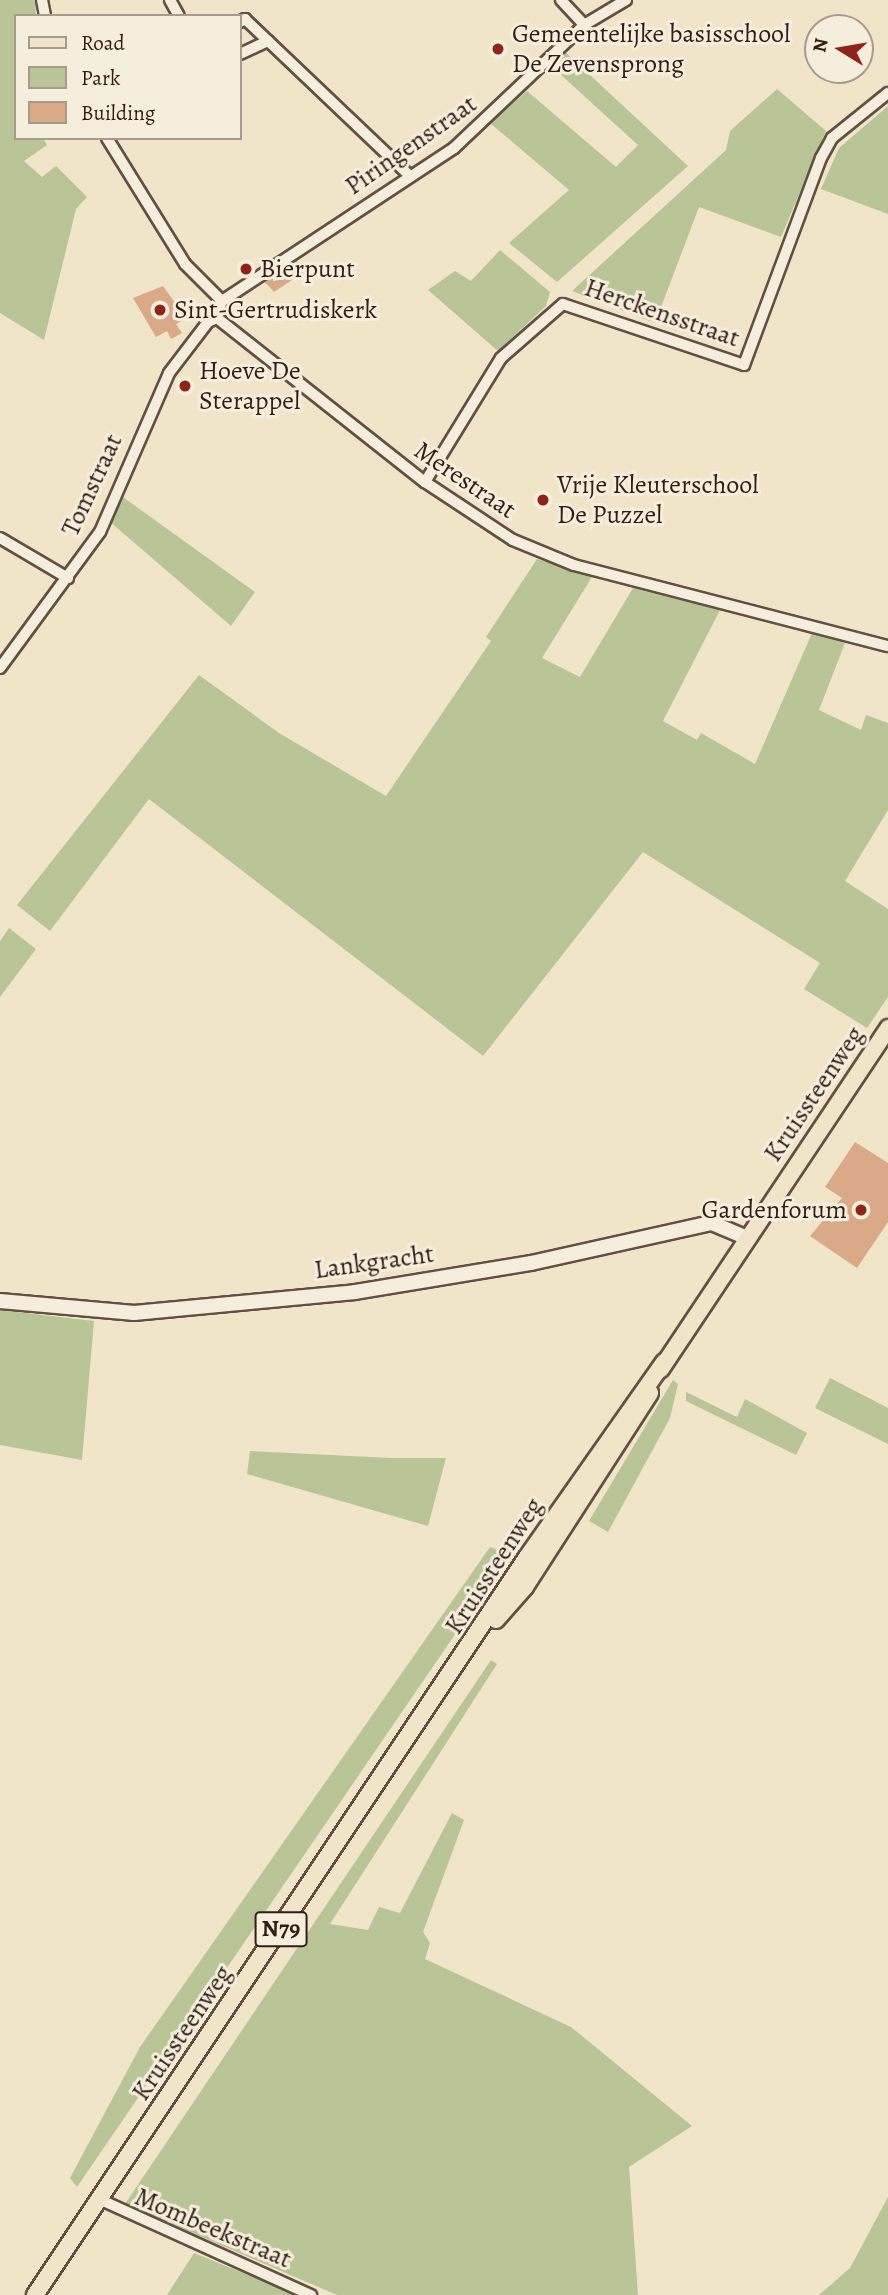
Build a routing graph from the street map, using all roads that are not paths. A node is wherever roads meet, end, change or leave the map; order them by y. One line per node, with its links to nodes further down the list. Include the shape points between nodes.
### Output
1 (561, 0): 4 (street)
2 (626, 0): 4 (street, Piringenstraat)
3 (242, 21): 5 (street)
4 (584, 25): 9 (street, Piringenstraat, via 480,127)
5 (268, 41): 6 (street); 9 (street)
6 (242, 53)
7 (888, 93): 12 (street, Herckensstraat, via 832,138 821,158 744,365 563,303 501,358)
8 (108, 140): 10 (street, via 185,264)
9 (410, 176): 10 (street, Piringenstraat)
10 (222, 301): 11 (street)
11 (217, 318): 12 (street, Merestraat); 14 (street, Tomstraat, via 208,322 169,373 100,532)
12 (425, 482): 15 (street, Merestraat, via 513,540 574,565)
13 (0, 538): 14 (street)
14 (68, 578): 16 (street, Tomstraat)
15 (888, 646)
16 (0, 668)
17 (888, 1028): 18 (main road, Kruissteenweg / N79)
18 (747, 1238): 19 (street, Lankgracht, via 712,1223 531,1263 368,1290 134,1313); 20 (main road, Kruissteenweg / N79)
19 (0, 1301)
20 (99, 2199): 21 (main road, Kruissteenweg / N79); 22 (street, Mombeekstraat, via 117,2212)
21 (35, 2295)
22 (311, 2295)

